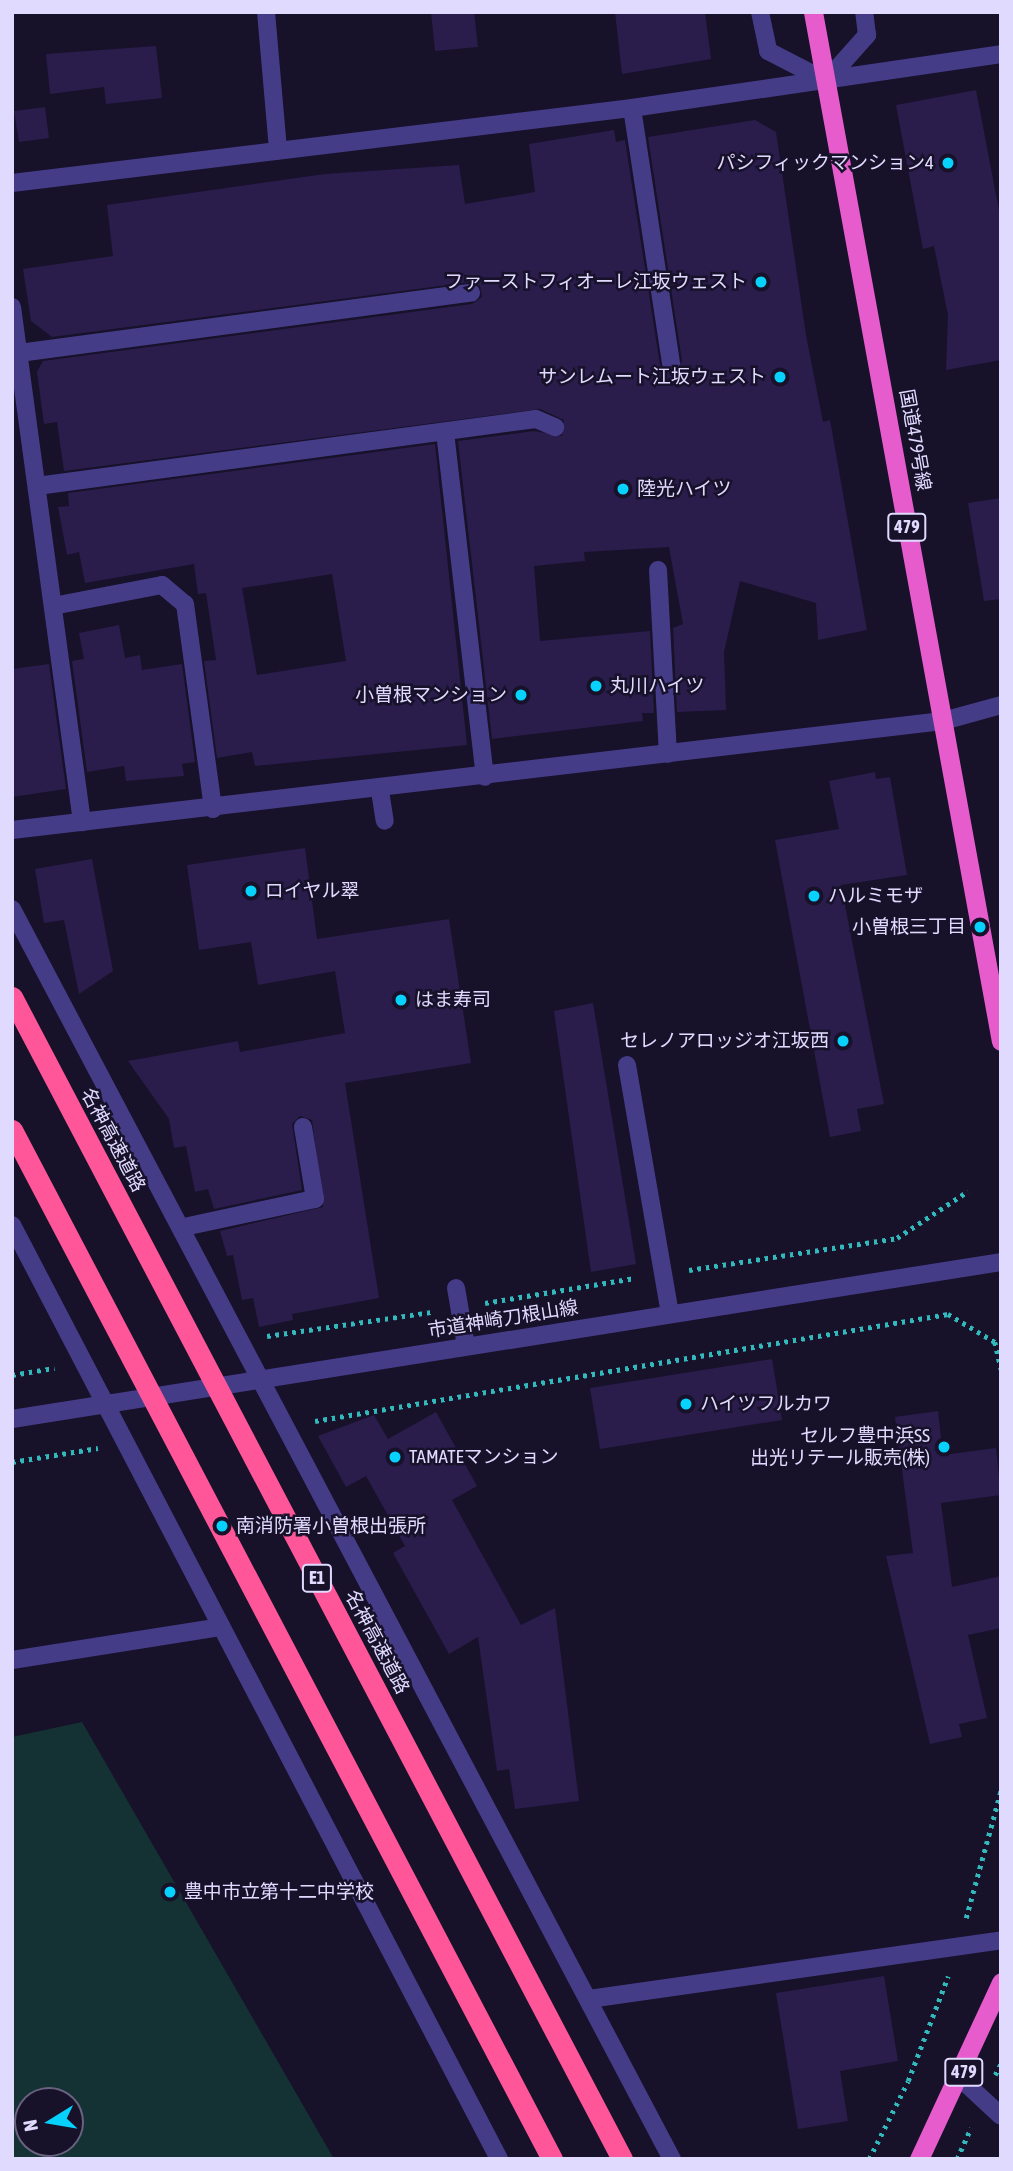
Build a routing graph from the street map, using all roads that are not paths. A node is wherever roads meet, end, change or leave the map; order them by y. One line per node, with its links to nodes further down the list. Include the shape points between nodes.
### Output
1 (266, 12): 8 (street)
2 (760, 12): 6 (street, via 768,51)
3 (814, 12): 6 (highway, 国道479号線 / 479)
4 (864, 12): 6 (street, via 867,35)
5 (1001, 54): 6 (street)
6 (826, 81): 7 (street); 20 (highway, 国道479号線 / 479)
7 (632, 108): 8 (street); 13 (street)
8 (278, 150): 9 (street)
9 (12, 183)
10 (471, 293): 12 (street)
11 (12, 307): 12 (street)
12 (19, 353): 16 (street)
13 (671, 363)
14 (555, 427): 15 (street, via 536,419)
15 (445, 432): 16 (street); 22 (street)
16 (37, 486): 18 (street)
17 (658, 570): 21 (street)
18 (54, 606): 24 (street, via 162,585 185,604); 26 (street)
19 (1001, 705): 20 (street)
20 (943, 721): 21 (street); 30 (highway, 国道479号線 / 479)
21 (668, 754): 22 (street)
22 (485, 777): 23 (street)
23 (380, 791): 24 (street); 25 (street)
24 (213, 809): 26 (street)
25 (385, 821)
26 (82, 822): 27 (street)
27 (12, 830)
28 (12, 909): 35 (street)
29 (12, 997): 53 (highway, 名神高速道路 / E1, bridge)
30 (1001, 1041)
31 (627, 1065): 39 (street)
32 (303, 1127): 35 (street, via 315,1199)
33 (12, 1130): 52 (highway, bridge)
34 (12, 1225): 36 (street)
35 (184, 1227): 41 (street)
36 (18, 1247): 42 (street)
37 (1001, 1262): 39 (street, 市道神崎刀根山線)
38 (456, 1288): 40 (street)
39 (670, 1313): 40 (street, 市道神崎刀根山線)
40 (466, 1346): 41 (street, 市道神崎刀根山線)
41 (265, 1378): 42 (street, 市道神崎刀根山線); 48 (street)
42 (102, 1403): 43 (street, 市道神崎刀根山線); 44 (street)
43 (12, 1419)
44 (221, 1627): 45 (street); 51 (street)
45 (12, 1660)
46 (1001, 1940): 48 (street)
47 (1001, 1982): 49 (highway, 479)
48 (589, 1999): 54 (street)
49 (961, 2079): 50 (street); 55 (highway, 479)
50 (1001, 2116)
51 (499, 2159)
52 (552, 2159)
53 (622, 2159)
54 (672, 2159)
55 (919, 2159)

